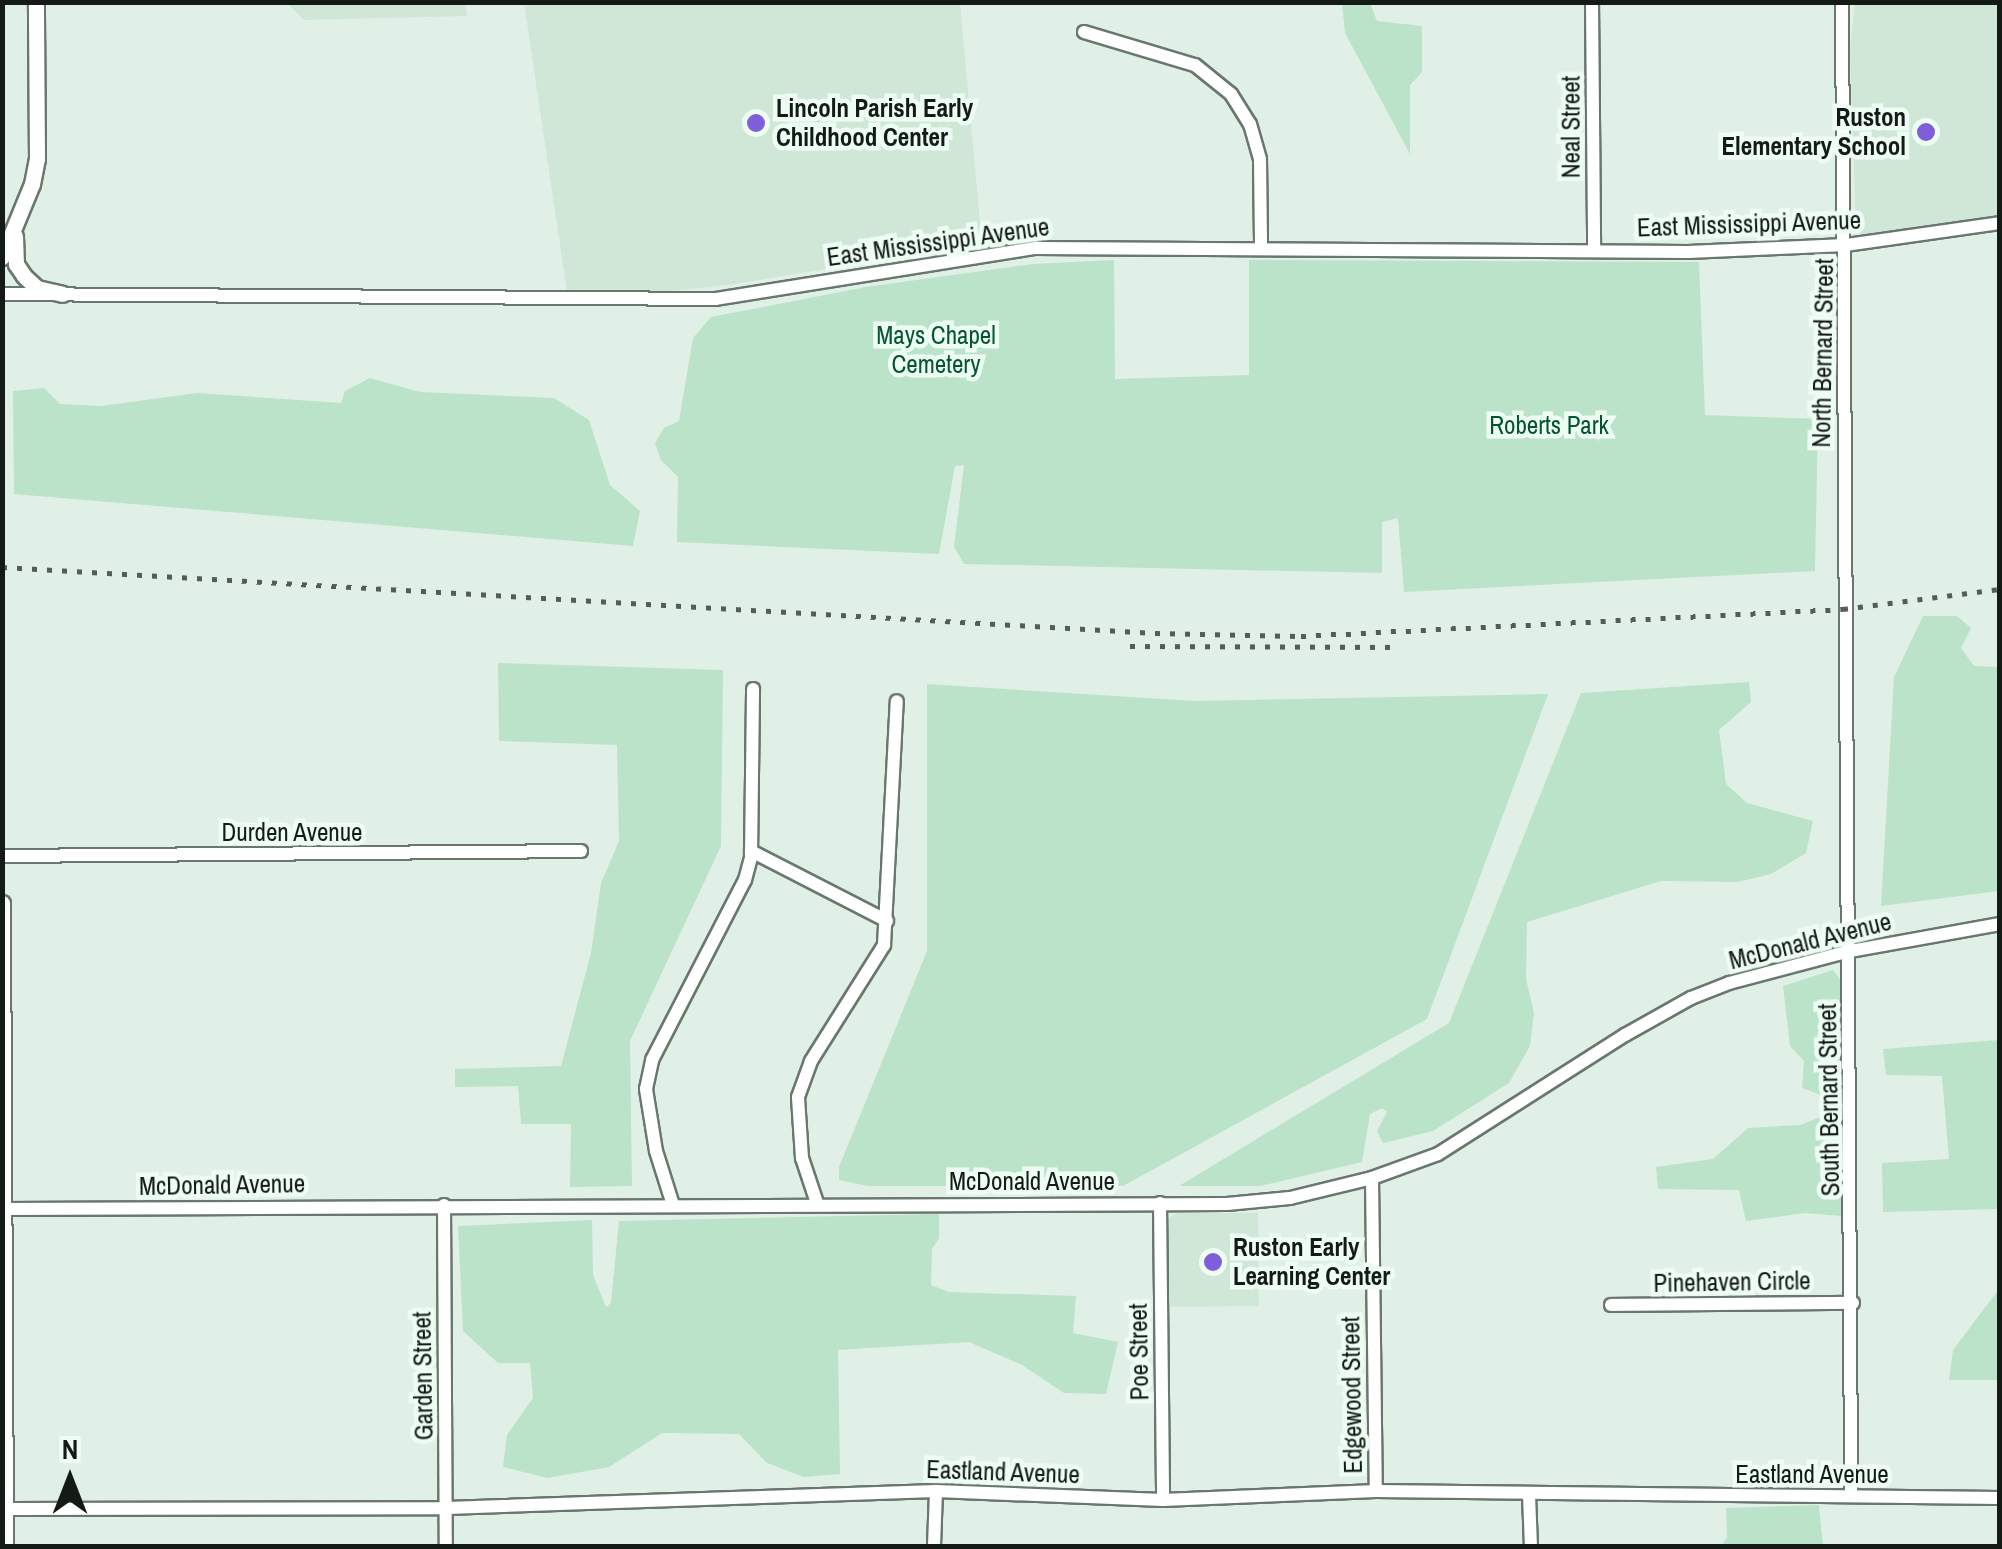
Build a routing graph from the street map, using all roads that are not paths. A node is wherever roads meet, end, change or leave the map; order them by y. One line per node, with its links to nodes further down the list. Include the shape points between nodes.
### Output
1 (36, 2): 6 (street, via 38,146)
2 (1592, 2): 9 (street, Neal Street)
3 (1842, 2): 7 (street, North Bernard Street)
4 (1084, 32): 8 (street, via 1195,65 1231,94 1250,124 1260,160)
5 (2000, 223): 7 (street, East Mississippi Avenue)
6 (15, 228): 10 (street); 12 (street, via 16,264 24,276)
7 (1846, 245): 9 (street, East Mississippi Avenue); 15 (street, North Bernard Street)
8 (1261, 247): 9 (street, East Mississippi Avenue); 12 (street, East Mississippi Avenue, via 1036,248 716,299)
9 (1594, 251)
10 (2, 257)
11 (2, 294): 12 (street, East Mississippi Avenue)
12 (62, 294)
13 (753, 688): 17 (street)
14 (897, 700): 20 (street)
15 (1846, 704): 22 (street, South Bernard Street)
16 (581, 851): 18 (street, Durden Avenue)
17 (752, 851): 20 (street); 28 (street, via 745,880 652,1060 646,1089 650,1123)
18 (2, 856)
19 (2, 903): 23 (street)
20 (887, 921): 25 (street, via 884,945 811,1061 798,1097 802,1158)
21 (2000, 924): 22 (street, McDonald Avenue)
22 (1850, 951): 24 (street, McDonald Avenue, via 1690,998 1438,1154); 30 (street, South Bernard Street)
23 (4, 1052): 29 (street)
24 (1372, 1178): 26 (street, McDonald Avenue, via 1290,1198); 34 (street, Edgewood Street)
25 (817, 1204): 26 (street, McDonald Avenue); 28 (street, McDonald Avenue)
26 (1160, 1204): 38 (street, Poe Street)
27 (444, 1205): 28 (street, McDonald Avenue); 29 (street, McDonald Avenue); 39 (street, Garden Street)
28 (673, 1205)
29 (4, 1209): 32 (street)
30 (1853, 1303): 31 (street, Pinehaven Circle); 36 (street, South Bernard Street)
31 (1611, 1305)
32 (4, 1345): 40 (street)
33 (936, 1491): 38 (street, Eastland Avenue); 39 (street, Eastland Avenue); 43 (street)
34 (1376, 1491): 35 (street, Eastland Avenue); 38 (street, Eastland Avenue)
35 (1529, 1495): 36 (street, Eastland Avenue); 44 (street)
36 (1851, 1496): 37 (street, Eastland Avenue)
37 (2000, 1498)
38 (1163, 1500)
39 (447, 1508): 40 (street, Eastland Avenue); 42 (street, Garden Street)
40 (4, 1509): 41 (street)
41 (5, 1546)
42 (446, 1546)
43 (934, 1546)
44 (1531, 1546)

